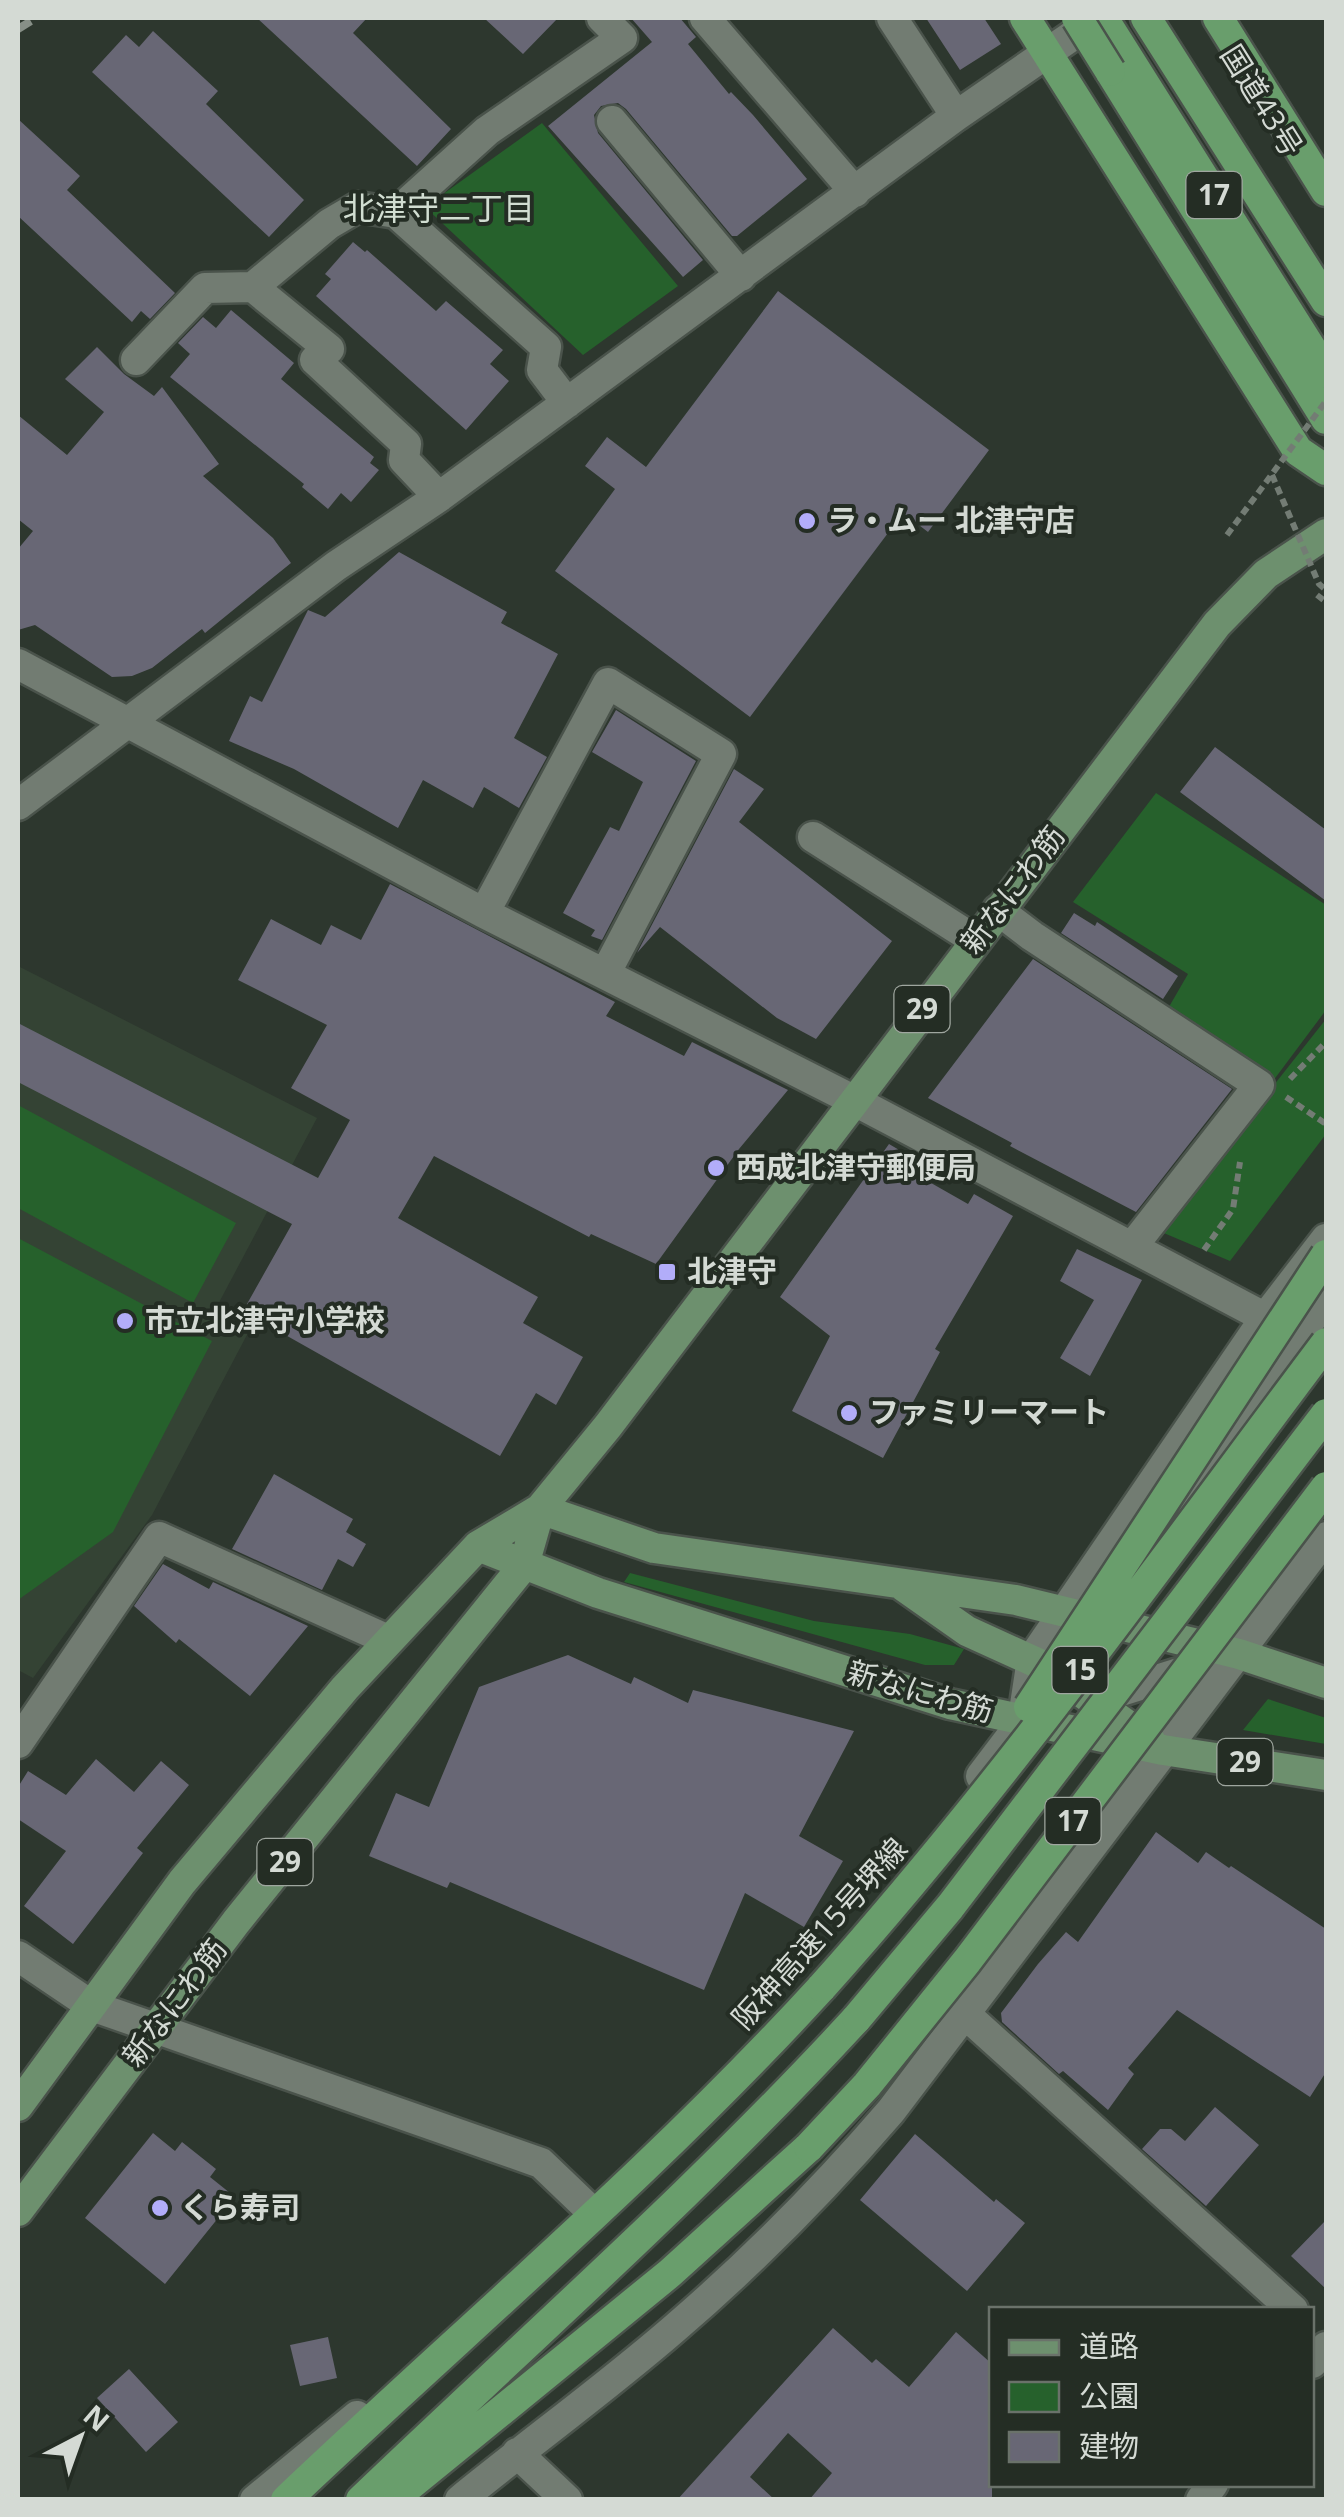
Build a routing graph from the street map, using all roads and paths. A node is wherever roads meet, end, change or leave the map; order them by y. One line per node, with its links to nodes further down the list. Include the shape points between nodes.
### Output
1 (602, 18): 15 (street, via 622,38 487,131)
2 (705, 18): 14 (street)
3 (892, 18): 11 (street)
4 (1025, 18): 10 (highway)
5 (1076, 18): 24 (highway, bridge)
6 (1101, 18): 10 (street); 21 (highway, 17)
7 (1146, 18): 19 (highway, 17)
8 (1218, 18): 13 (highway)
9 (1171, 24): 16 (highway, 国道43号)
10 (1048, 54): 11 (street); 25 (highway, via 1298,452)
11 (956, 116): 14 (street)
12 (612, 121): 17 (street)
13 (1326, 190)
14 (855, 192): 17 (street)
15 (396, 213): 18 (street, via 358,207); 23 (street, via 546,347 542,370)
16 (1326, 274)
17 (741, 276): 23 (street)
18 (253, 287): 20 (street, via 205,288); 27 (street, via 329,349 315,360 406,444 404,460)
19 (1326, 301)
20 (136, 360)
21 (1326, 372)
22 (1326, 401): 26 (path, bridge)
23 (567, 402): 27 (street)
24 (1326, 419)
25 (1326, 470)
26 (1272, 474): 29 (path, bridge); 30 (path, bridge)
27 (440, 497): 34 (street, via 336,566)
28 (1326, 534): 37 (main road, 新なにわ筋 / 29, via 1266,574 1217,624)
29 (1227, 535)
30 (1326, 590)
31 (1317, 595): 32 (path)
32 (1326, 602)
33 (18, 664): 34 (street)
34 (128, 723): 35 (street); 38 (street)
35 (18, 804)
36 (812, 837): 39 (street)
37 (998, 910): 39 (main road, 新なにわ筋 / 29); 46 (street, via 1259,1086)
38 (484, 913): 40 (street); 40 (street, via 608,683 722,754)
39 (976, 940): 42 (main road, 新なにわ筋 / 29)
40 (605, 974): 42 (street)
41 (1326, 1042): 43 (path, via 1278,1091)
42 (854, 1100): 46 (street); 54 (main road, 新なにわ筋 / 29)
43 (1326, 1124)
44 (1245, 1148): 48 (path, via 1233,1209)
45 (1326, 1239): 50 (street)
46 (1132, 1247): 48 (street)
47 (1326, 1255): 71 (highway, bridge)
48 (1186, 1275): 50 (street)
49 (1326, 1298): 51 (street)
50 (1265, 1318): 51 (street); 59 (street)
51 (1317, 1343): 60 (street); 71 (highway, 阪神高速15号堺線 / 15, bridge)
52 (1326, 1414): 83 (highway, 15, bridge, via 950,1907 857,2018 680,2202)
53 (1326, 1487): 84 (highway, 17, bridge, via 967,1962 856,2097 745,2208)
54 (540, 1509): 56 (main road, 新なにわ筋 / 29); 57 (main road, 新なにわ筋 / 29); 58 (main road, via 654,1548)
55 (1326, 1538): 62 (street)
56 (478, 1546): 57 (main road, 新なにわ筋 / 29); 61 (main road, 新なにわ筋 / 29)
57 (524, 1565): 67 (main road, 新なにわ筋 / 29, via 932,1698); 75 (main road, 新なにわ筋 / 29)
58 (896, 1582): 59 (main road); 63 (main road, via 967,1631)
59 (1063, 1612): 60 (main road); 63 (street)
60 (1098, 1619): 62 (main road); 63 (street)
61 (388, 1640): 66 (street, via 159,1537); 73 (main road, 新なにわ筋 / 29, via 182,1882)
62 (1239, 1654): 64 (main road); 65 (street); 69 (street)
63 (1044, 1667): 65 (main road); 67 (street)
64 (1326, 1683)
65 (1092, 1700): 67 (street); 69 (main road)
66 (29, 1703): 68 (street)
67 (1023, 1721): 69 (main road, 新なにわ筋 / 29); 77 (street, via 849,1945)
68 (18, 1743)
69 (1163, 1750): 70 (main road, 新なにわ筋 / 29); 74 (street)
70 (1326, 1774)
71 (913, 1885): 82 (highway, 阪神高速15号堺線 / 15, bridge, via 724,2094)
72 (18, 1956): 73 (street)
73 (92, 2006): 75 (street); 76 (main road, 新なにわ筋 / 29)
74 (965, 2014): 79 (street); 80 (street, via 829,2184 770,2242 676,2328)
75 (157, 2027): 77 (street, via 541,2164); 78 (main road, 新なにわ筋 / 29)
76 (18, 2106)
77 (587, 2208): 81 (street, via 438,2350)
78 (18, 2210)
79 (1290, 2307)
80 (517, 2454): 85 (street); 86 (street)
81 (255, 2500)
82 (286, 2500)
83 (361, 2500)
84 (392, 2500)
85 (460, 2500)
86 (567, 2500)

